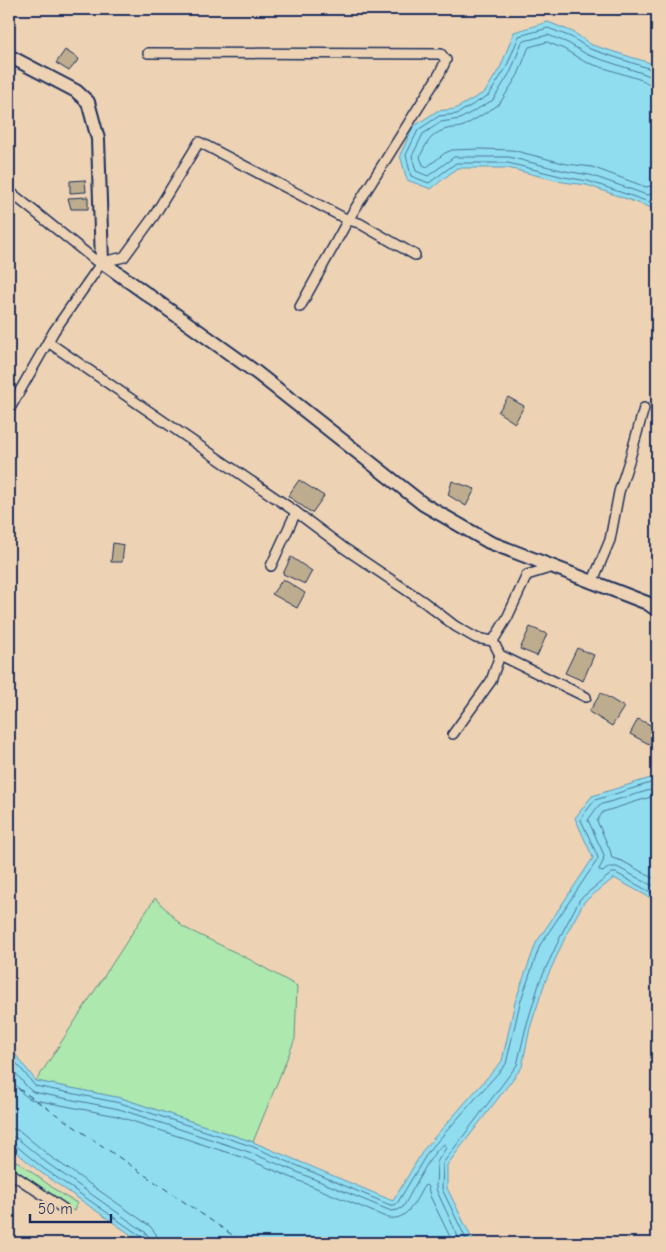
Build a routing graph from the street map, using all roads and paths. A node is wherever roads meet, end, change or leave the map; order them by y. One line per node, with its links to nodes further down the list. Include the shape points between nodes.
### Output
1 (148, 53): 4 (street, via 441,54 446,60 440,72)
2 (9, 56): 6 (main road, via 76,90 88,102 98,139)
3 (9, 192): 6 (street, via 96,261)
4 (348, 220): 5 (street); 6 (street, via 199,142 154,216 124,257); 7 (street)
5 (416, 255)
6 (102, 262): 8 (street); 13 (main road, via 257,373 423,504 488,542)
7 (300, 307)
8 (48, 342): 10 (street); 11 (street)
9 (644, 408): 14 (street, via 618,492 610,540)
10 (9, 410)
11 (296, 512): 12 (street); 16 (street, via 454,626 476,638)
12 (271, 566)
13 (552, 567): 14 (main road); 16 (street, via 527,576)
14 (592, 583): 15 (main road, via 647,603)
15 (657, 610)
16 (493, 641): 17 (street)
17 (500, 655): 18 (street); 19 (street, via 490,680)
18 (586, 697)
19 (453, 734)
20 (13, 1150): 21 (lane)
21 (9, 1155)
22 (9, 1172): 23 (street)
23 (64, 1209)

